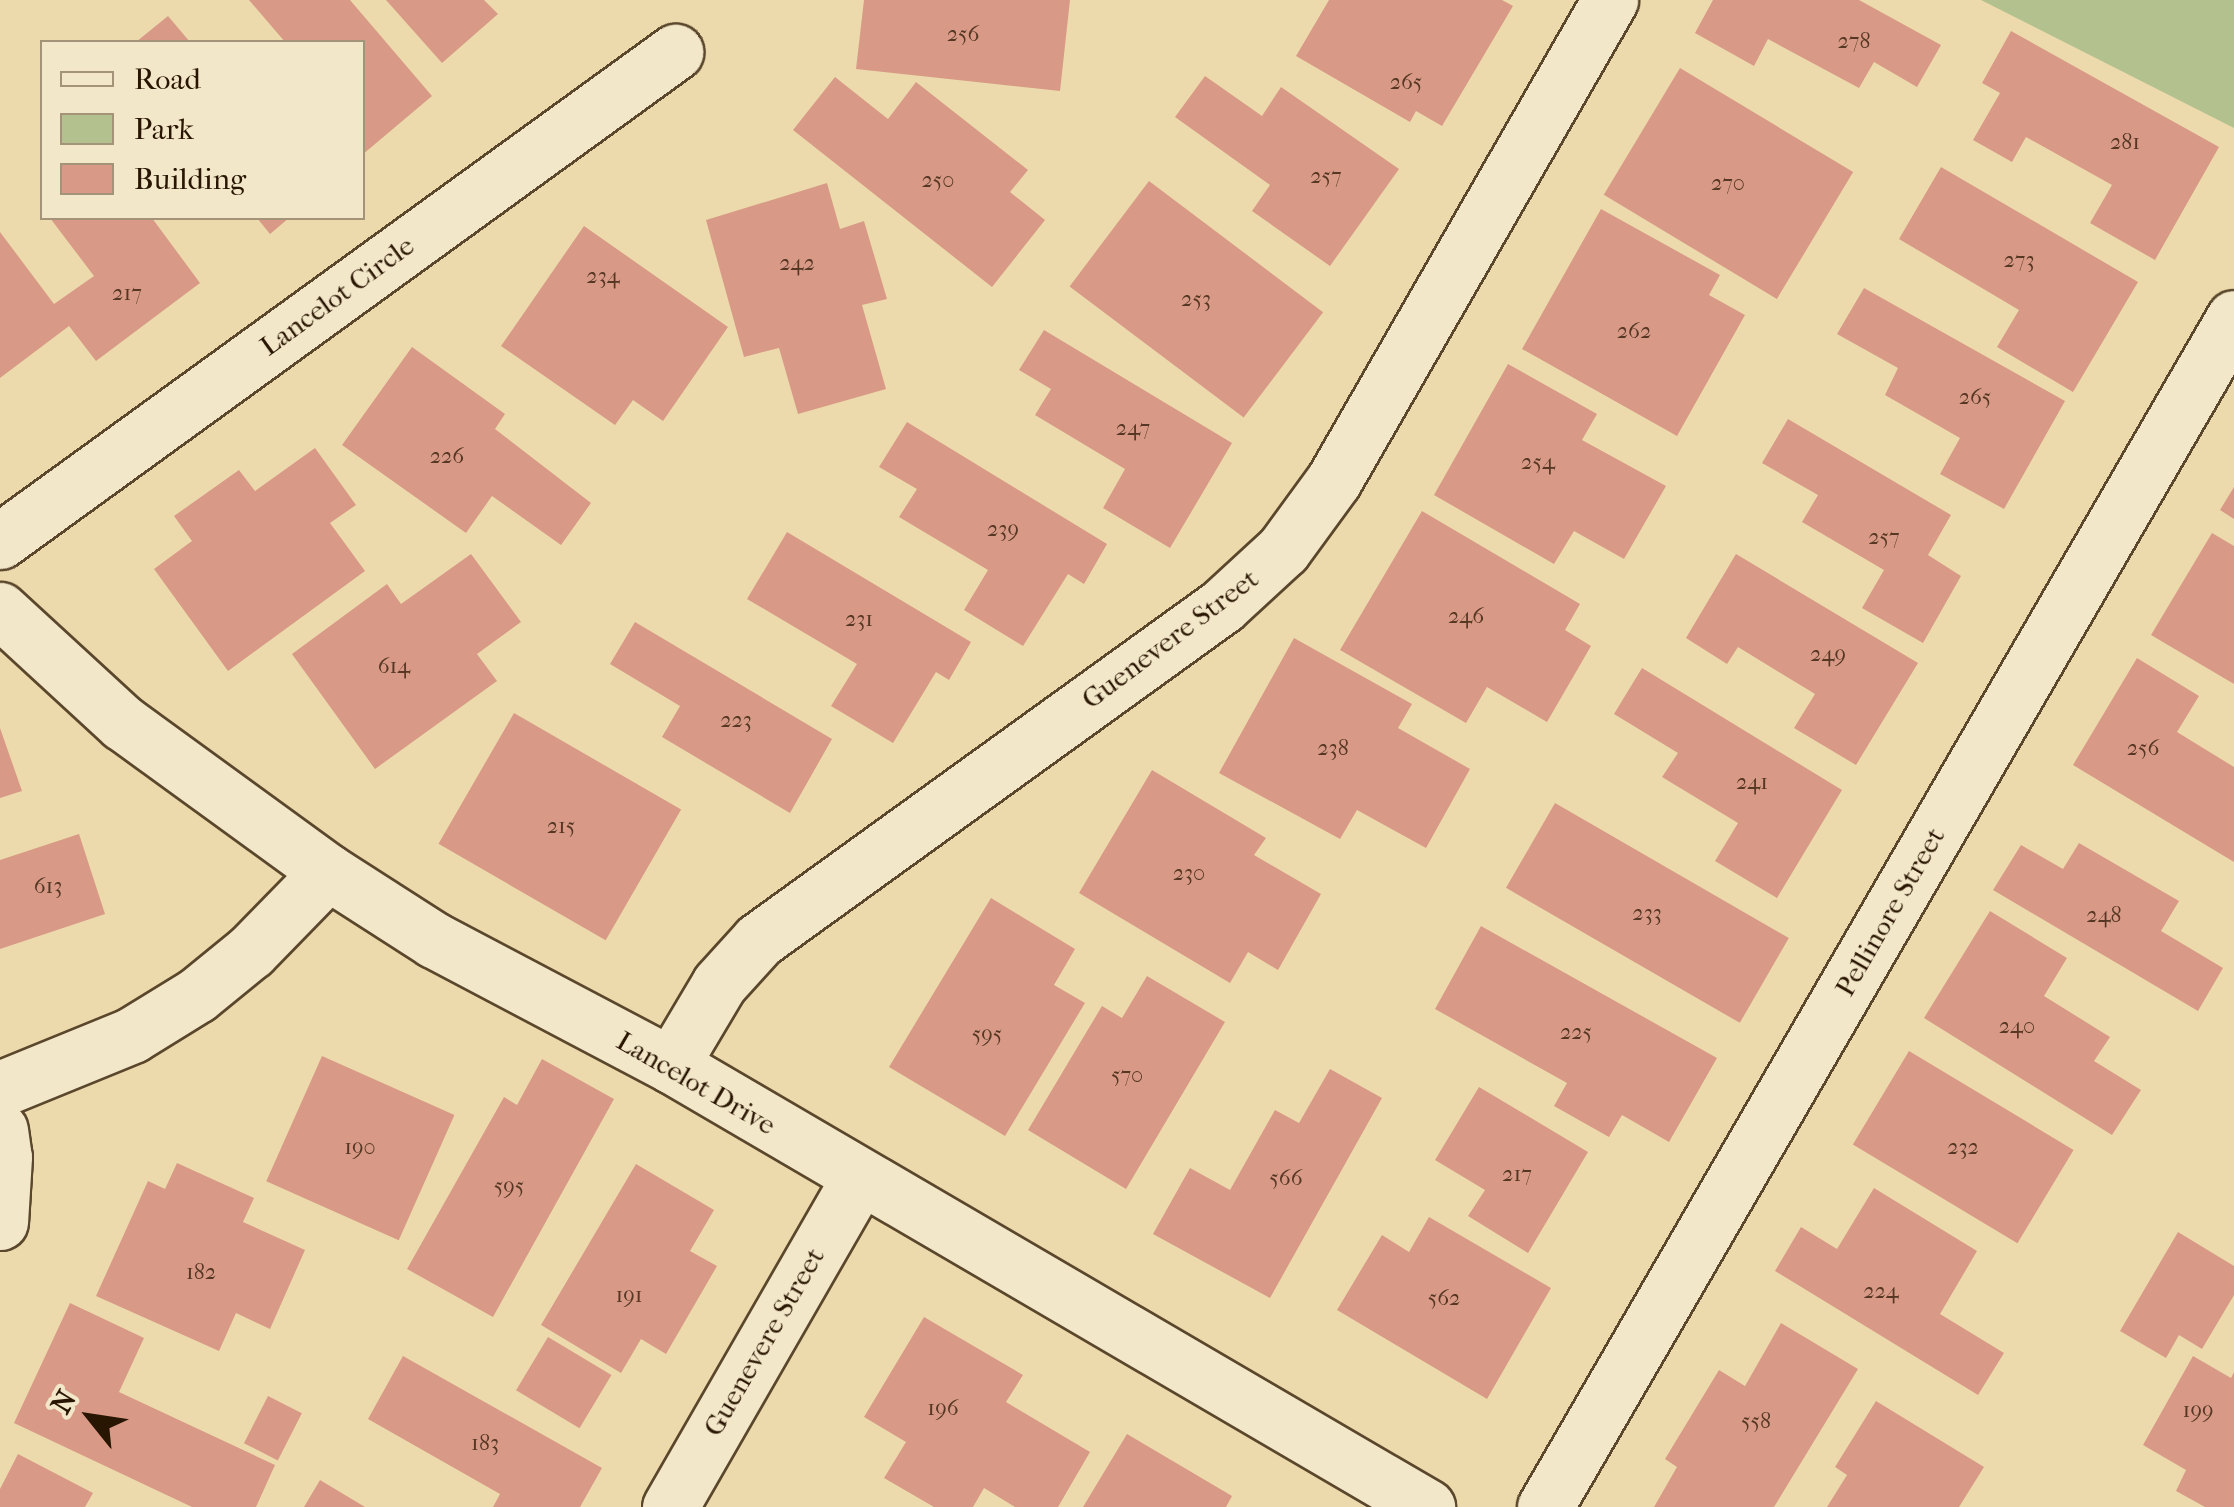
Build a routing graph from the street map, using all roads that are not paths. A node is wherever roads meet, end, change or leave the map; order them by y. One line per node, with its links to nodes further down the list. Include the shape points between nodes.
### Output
1 (1610, 0): 7 (street, Guenevere Street, via 1334,480 1283,550 1222,606 760,940 720,984)
2 (675, 52): 4 (street, Lancelot Circle)
3 (2234, 318): 14 (street, Pellinore Street)
4 (0, 541)
5 (0, 610): 6 (street, Lancelot Drive, via 122,723)
6 (328, 872): 7 (street, Lancelot Drive, via 434,940); 8 (street, via 251,951 197,994 132,1034)
7 (671, 1065): 10 (street, Lancelot Drive)
8 (0, 1088)
9 (0, 1130): 11 (street)
10 (859, 1178): 12 (street, Guenevere Street); 13 (street, Lancelot Drive)
11 (0, 1222)
12 (670, 1507)
13 (1427, 1507)
14 (1545, 1507)

